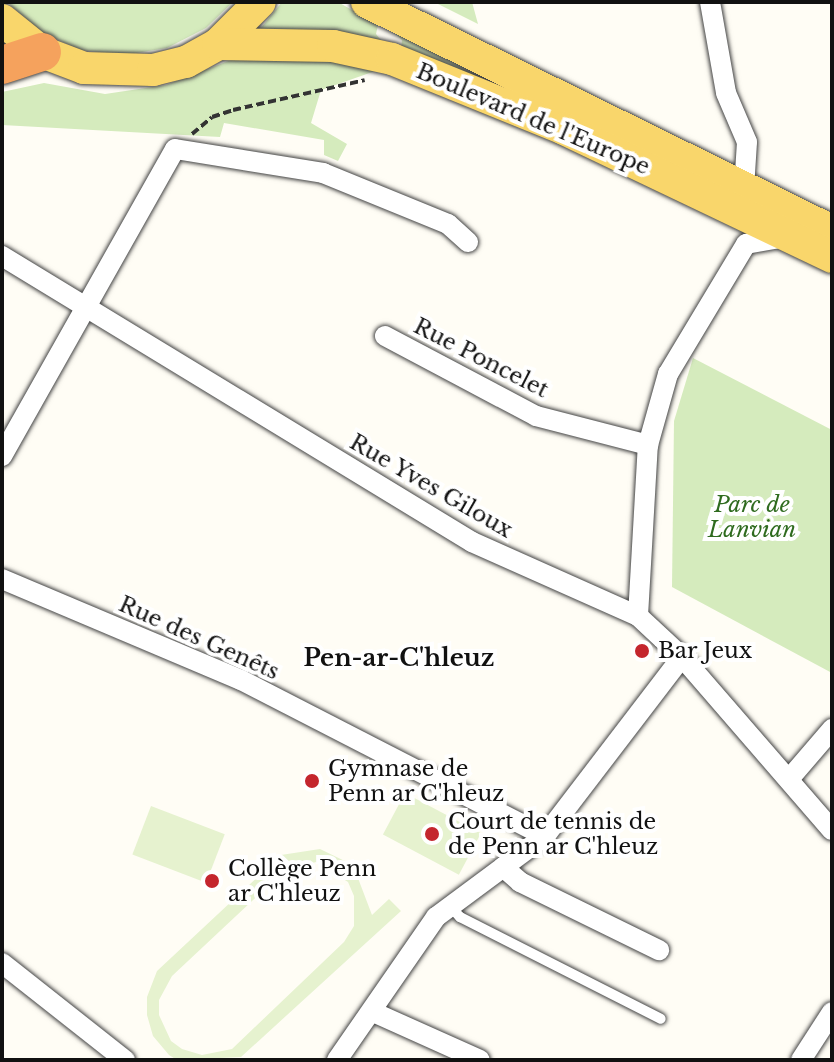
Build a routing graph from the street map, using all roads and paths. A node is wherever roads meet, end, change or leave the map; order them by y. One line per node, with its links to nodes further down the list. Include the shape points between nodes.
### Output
1 (260, 2): 5 (main road)
2 (367, 2): 10 (main road, Boulevard de l'Europe)
3 (710, 2): 10 (street, via 726,93 747,142)
4 (2, 20): 6 (main road)
5 (218, 44): 6 (main road, via 186,62 153,70 84,68); 10 (main road, Boulevard de l'Europe, via 333,46 392,59)
6 (42, 52): 7 (highway)
7 (2, 65)
8 (368, 79): 9 (path, via 212,117)
9 (175, 149): 13 (street, via 323,173 448,224); 17 (street)
10 (739, 187): 11 (main road, Boulevard de l'Europe); 12 (main road, Boulevard de l'Europe); 14 (street)
11 (832, 231)
12 (794, 237): 14 (street); 16 (main road, Boulevard de l'Europe)
13 (468, 242)
14 (746, 244): 19 (street, via 668,374)
15 (2, 256): 17 (street, Rue Yves Giloux)
16 (832, 257)
17 (89, 305): 20 (street); 22 (street, Rue Yves Giloux, via 472,542)
18 (385, 336): 19 (street, Rue Poncelet, via 536,416)
19 (648, 445): 22 (street)
20 (2, 456)
21 (2, 579): 27 (street, Rue des Genêts, via 241,680)
22 (638, 616): 23 (street, Rue Yves Giloux)
23 (682, 657): 25 (street, Rue Yves Giloux); 27 (street)
24 (832, 729): 25 (street)
25 (790, 778): 26 (street, Rue Yves Giloux)
26 (832, 830)
27 (545, 836): 28 (street)
28 (503, 867): 29 (street); 30 (street, via 520,882)
29 (450, 906): 32 (street, via 436,917); 34 (lane, via 460,917)
30 (659, 950)
31 (2, 963): 35 (street)
32 (373, 1012): 36 (street); 37 (street)
33 (832, 1012): 38 (street)
34 (661, 1019)
35 (125, 1060)
36 (337, 1060)
37 (480, 1060)
38 (801, 1060)

